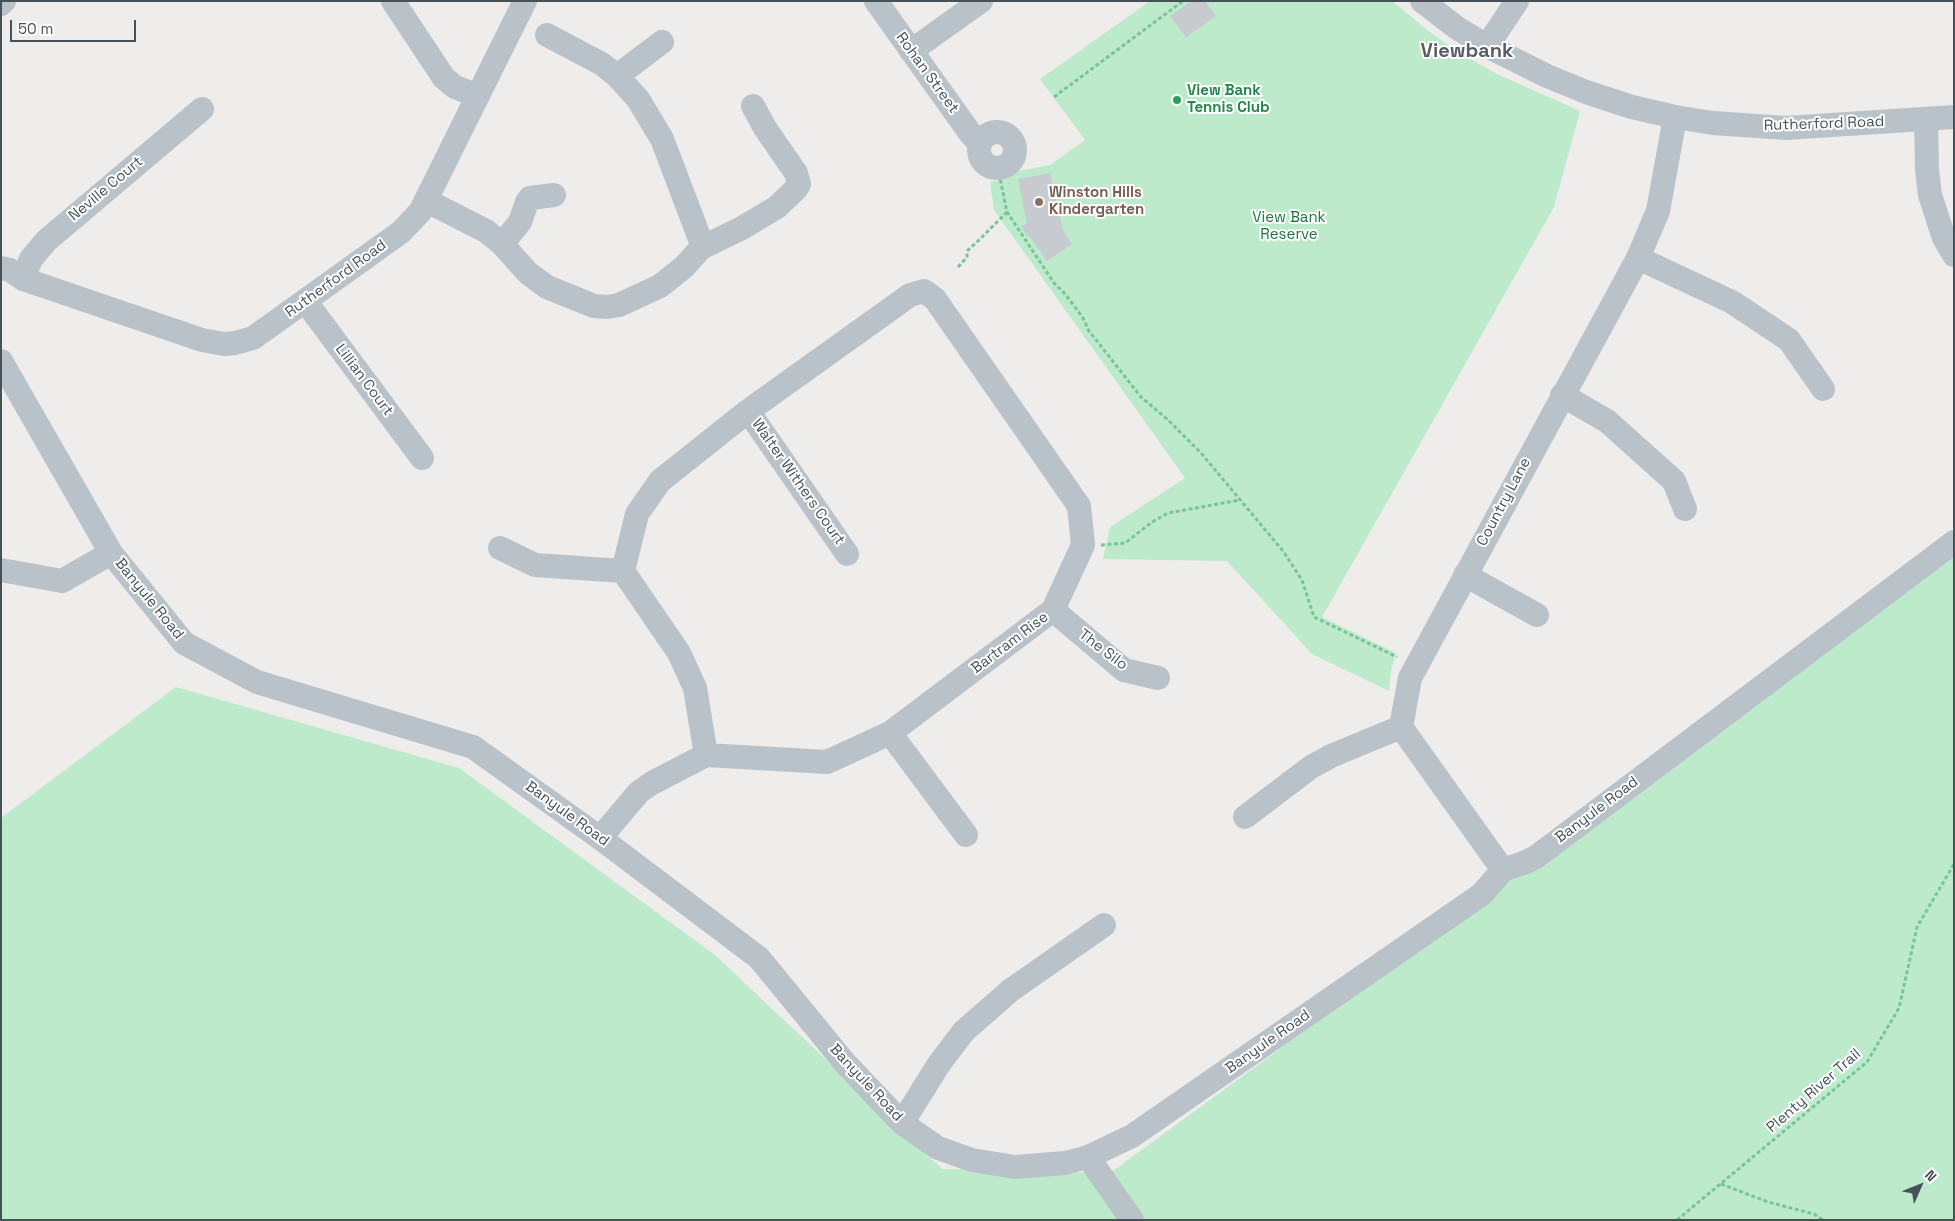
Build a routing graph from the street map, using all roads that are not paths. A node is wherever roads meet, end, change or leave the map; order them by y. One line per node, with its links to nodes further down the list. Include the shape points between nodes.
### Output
1 (4, 1): 8 (street)
2 (393, 1): 14 (street, via 444,78 455,87)
3 (525, 1): 14 (street, Rutherford Road)
4 (876, 1): 12 (street, Rohan Street)
5 (981, 1): 12 (street)
6 (1422, 1): 11 (street, Rutherford Road)
7 (1517, 1): 11 (street)
8 (1, 4)
9 (547, 35): 13 (street, via 602,64)
10 (662, 42): 13 (street)
11 (1487, 46): 17 (street, Rutherford Road, via 1586,92)
12 (911, 51): 20 (street, Rohan Street, via 980,144 980,157 984,163 990,167)
13 (617, 76): 24 (street, via 638,99 662,139)
14 (478, 96): 22 (street, Rutherford Road)
15 (753, 106): 24 (street, via 796,173 798,184 777,207)
16 (202, 109): 28 (street, Neville Court, via 46,241)
17 (1675, 117): 19 (street, Rutherford Road, via 1786,128); 26 (street, Country Lane, via 1658,211)
18 (1954, 117): 19 (street, Rutherford Road)
19 (1926, 119): 25 (street, via 1930,195 1944,238)
20 (1004, 167)
21 (554, 195): 23 (street, via 530,198 520,222)
22 (426, 201): 23 (street, via 486,230); 29 (street, Rutherford Road, via 401,232)
23 (502, 244): 24 (street, via 538,281 584,303 607,307 619,305 660,286)
24 (704, 247)
25 (1954, 255)
26 (1638, 258): 31 (street, via 1732,302 1789,340); 32 (street, Country Lane)
27 (1, 268): 28 (street, Rutherford Road, via 10,270)
28 (12, 280): 29 (street, Rutherford Road, via 202,340 224,344 253,338)
29 (306, 302): 34 (street, Lillian Court)
30 (1, 361): 38 (street, Banyule Road)
31 (1823, 389)
32 (1562, 394): 35 (street, via 1607,421 1674,481); 42 (street, Country Lane)
33 (748, 411): 39 (street, Walter Withers Court); 41 (street, via 660,481 637,514); 43 (street, Bartram Rise, via 928,284 935,299 1078,506 1083,544)
34 (422, 458)
35 (1685, 509)
36 (1954, 542): 52 (street, Banyule Road, via 1536,857)
37 (500, 548): 41 (street, via 535,565)
38 (111, 553): 40 (street, via 62,580); 51 (street, Banyule Road, via 184,643 258,682 473,747)
39 (848, 554)
40 (1, 570)
41 (623, 571): 48 (street, via 680,653 695,688)
42 (1465, 575): 44 (street); 46 (street, Country Lane, via 1410,678)
43 (1053, 610): 45 (street, The Silo, via 1124,670); 47 (street, Bartram Rise)
44 (1537, 615)
45 (1158, 678)
46 (1401, 728): 49 (street, via 1332,756); 52 (street)
47 (890, 733): 48 (street, Bartram Rise, via 827,762); 50 (street)
48 (706, 755): 51 (street, Bartram Rise, via 639,792)
49 (1245, 817)
50 (966, 835)
51 (600, 838): 54 (street, Banyule Road, via 760,958 845,1063)
52 (1503, 870): 55 (street, Banyule Road, via 1482,894 1466,906 1132,1136)
53 (1104, 925): 54 (street, via 1011,990 964,1031)
54 (902, 1122): 55 (street, Banyule Road, via 938,1148 972,1160 1016,1167 1065,1163)
55 (1088, 1157): 56 (street)
56 (1132, 1220)

